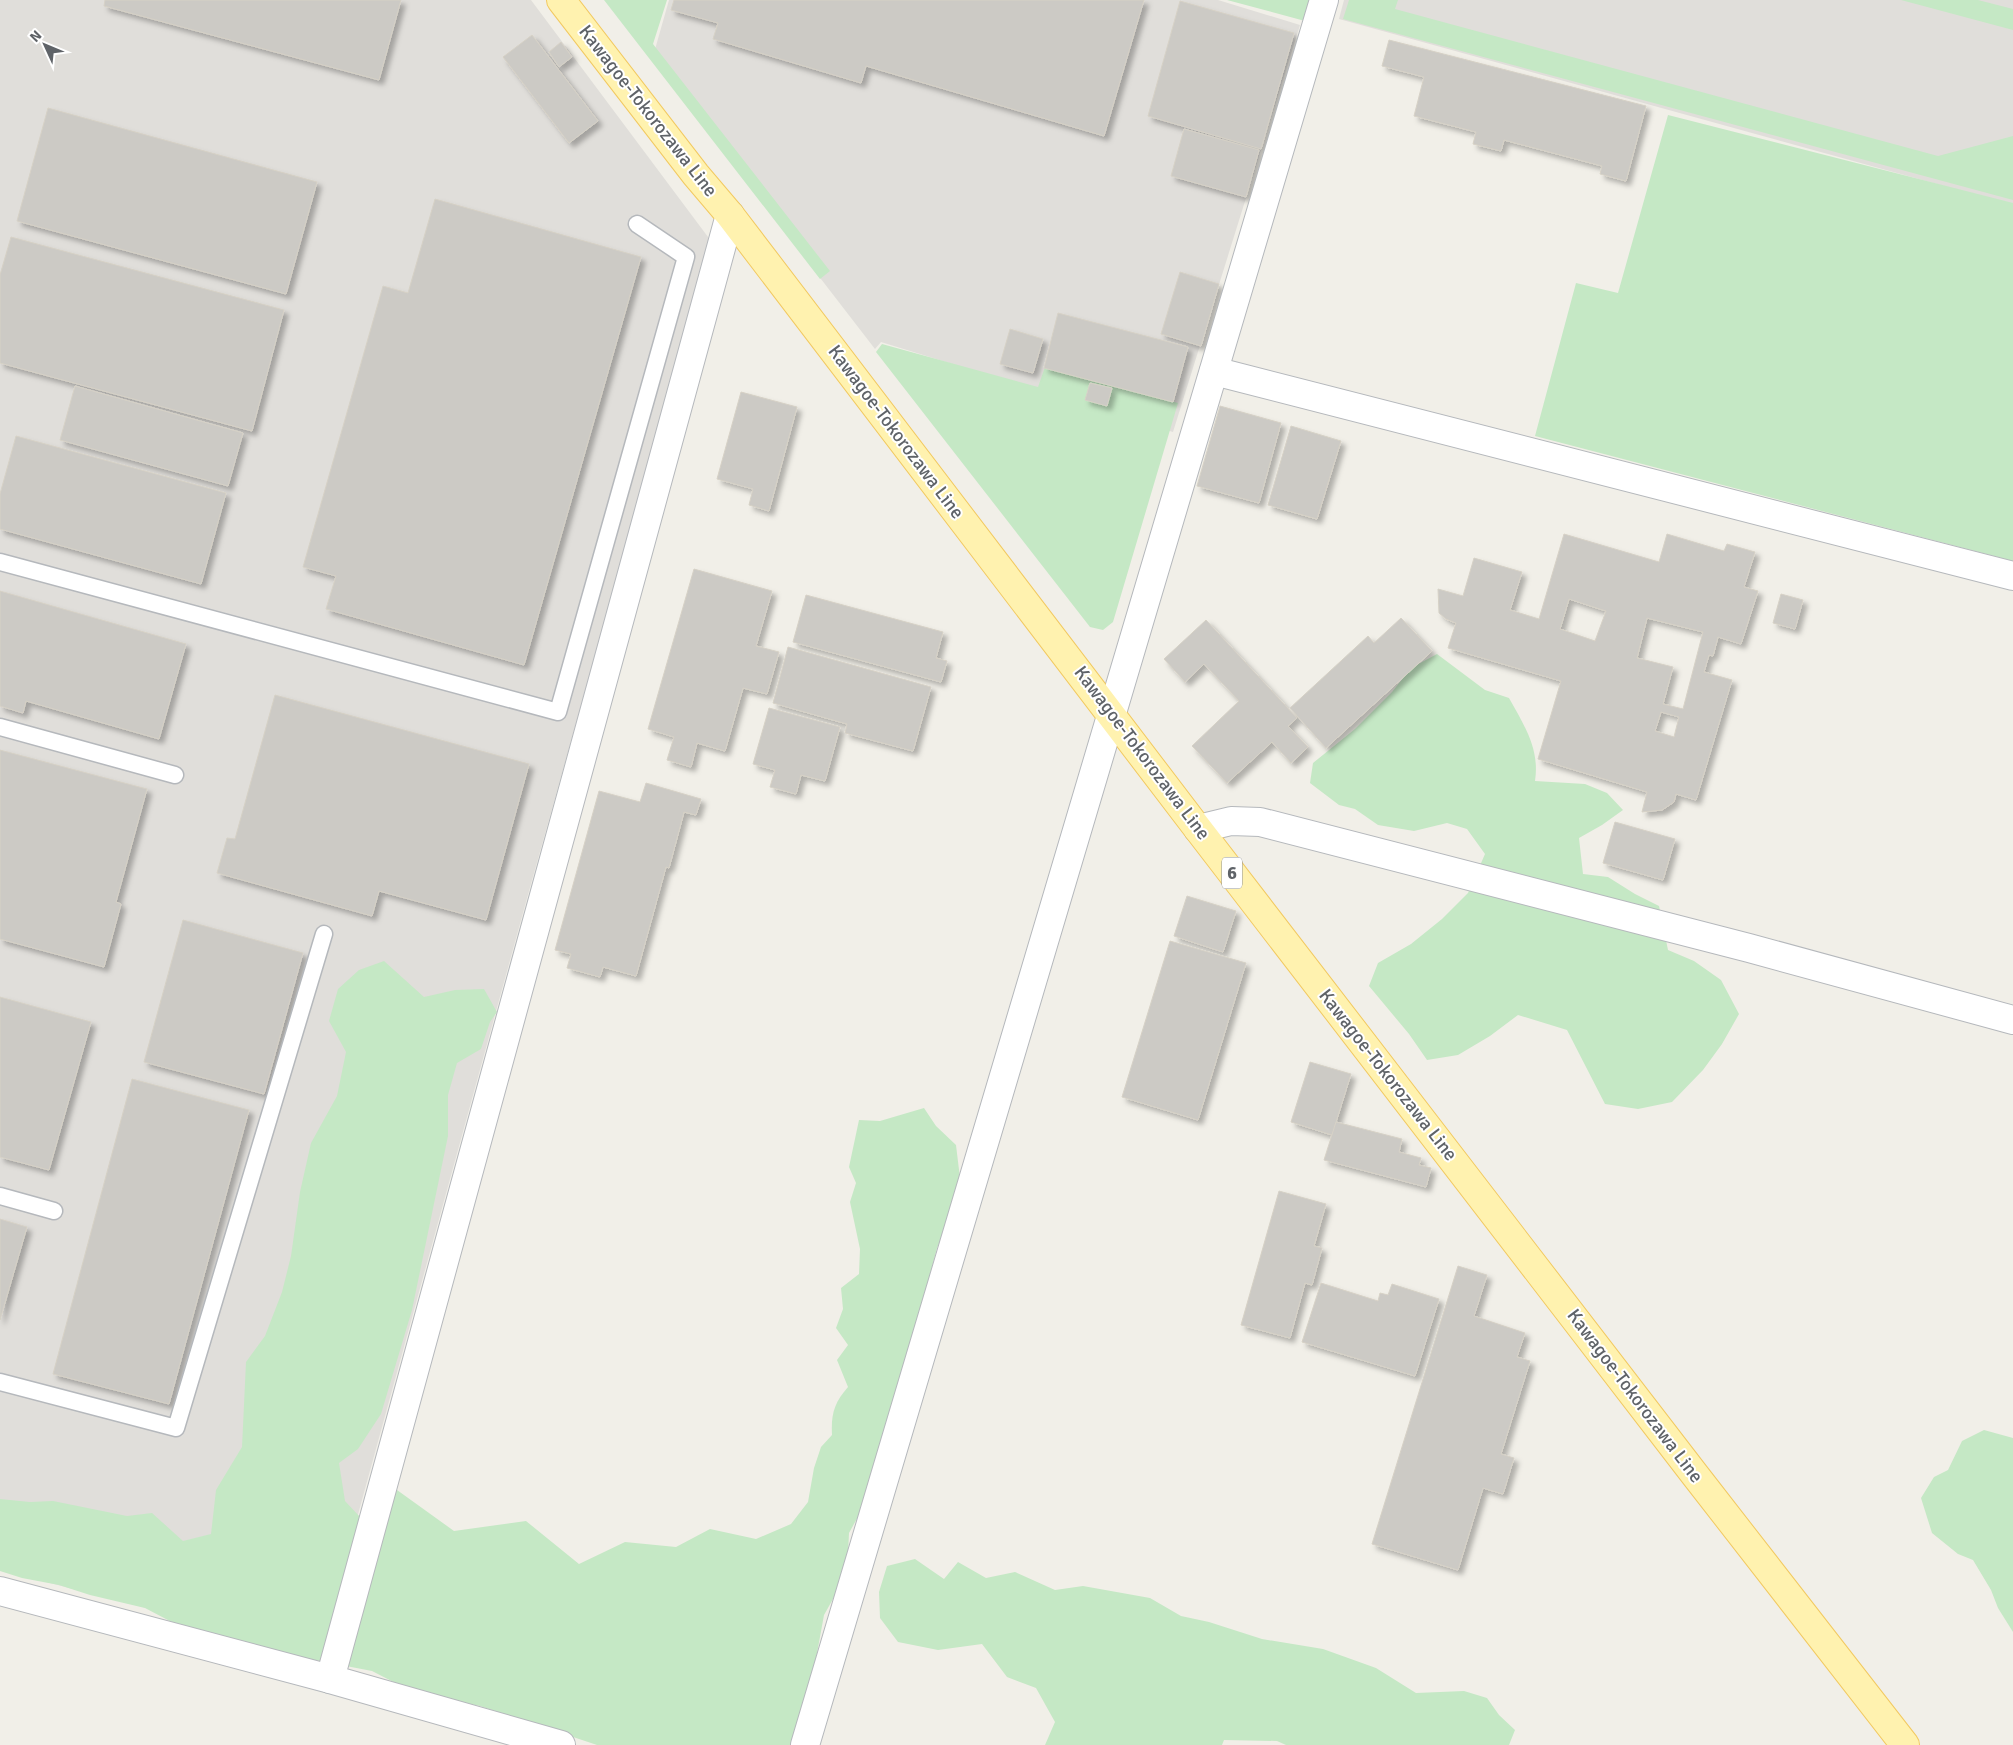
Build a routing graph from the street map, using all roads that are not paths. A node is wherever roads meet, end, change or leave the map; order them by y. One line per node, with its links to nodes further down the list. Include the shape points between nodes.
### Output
1 (561, 0): 3 (main road, Kawagoe-Tokorozawa Line / 6)
2 (1324, 0): 5 (street)
3 (730, 215): 8 (main road, Kawagoe-Tokorozawa Line / 6); 18 (street)
4 (637, 224): 6 (lane, via 686,257 558,712)
5 (1214, 371): 7 (street); 8 (street)
6 (0, 562)
7 (2013, 576)
8 (1112, 713): 11 (main road, Kawagoe-Tokorozawa Line / 6); 20 (street)
9 (0, 727): 10 (lane)
10 (175, 775)
11 (1198, 829): 13 (street, via 1231,821 1260,822); 21 (main road, Kawagoe-Tokorozawa Line / 6)
12 (324, 934): 16 (lane, via 176,1428)
13 (2013, 1020)
14 (0, 1196): 15 (lane)
15 (54, 1212)
16 (0, 1382)
17 (0, 1591): 18 (street)
18 (330, 1679): 19 (street)
19 (560, 1745)
20 (806, 1745)
21 (1906, 1745)

